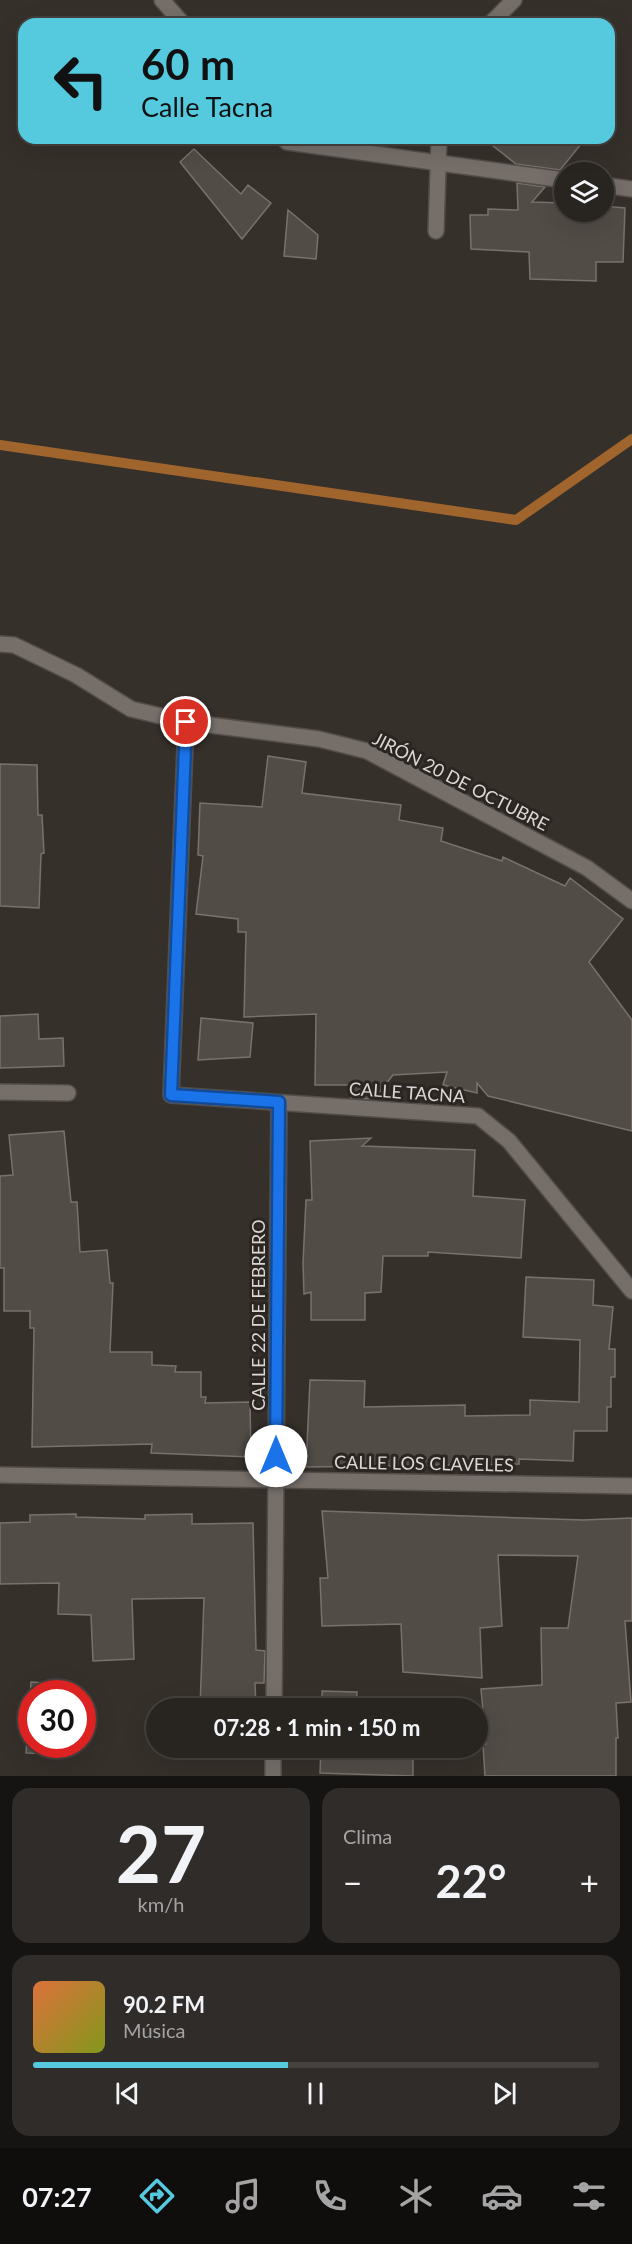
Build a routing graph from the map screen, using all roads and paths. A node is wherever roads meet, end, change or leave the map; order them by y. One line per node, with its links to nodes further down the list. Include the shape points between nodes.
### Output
1 (162, 0): 3 (street)
2 (514, 0): 4 (street)
3 (178, 18)
4 (496, 18)
5 (300, 144): 7 (street)
6 (439, 144): 7 (street)
7 (438, 163): 8 (street); 11 (street)
8 (554, 179)
9 (614, 187): 10 (street)
10 (632, 189)
11 (436, 231)
12 (0, 644): 13 (street, JIRÓN 20 DE OCTUBRE, via 14,645 76,675 131,709)
13 (186, 722): 14 (street, JIRÓN 20 DE OCTUBRE, via 319,739 367,752 587,868); 17 (street, CALLE TACNA, via 171,1095)
14 (632, 901)
15 (0, 1092): 16 (street)
16 (68, 1093)
17 (279, 1102): 18 (street, CALLE TACNA, via 478,1116 509,1141); 20 (street, CALLE 22 DE FEBRERO)
18 (632, 1291)
19 (0, 1475): 20 (street, CALLE LOS CLAVELES)
20 (276, 1480): 21 (street, CALLE LOS CLAVELES); 22 (street, CALLE 22 DE FEBRERO)
21 (632, 1486)
22 (274, 1698)
23 (273, 1758): 24 (street)
24 (273, 1776)

